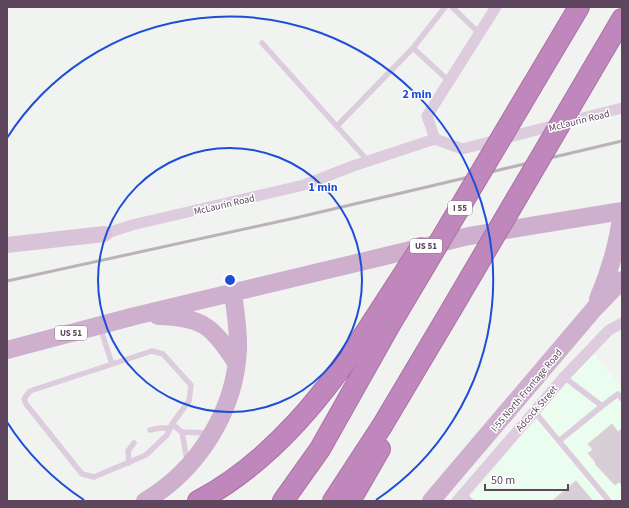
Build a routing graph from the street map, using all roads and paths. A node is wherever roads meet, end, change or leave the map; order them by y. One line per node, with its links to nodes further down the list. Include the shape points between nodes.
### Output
1 (445, 7): 8 (lane)
2 (452, 7): 6 (lane)
3 (496, 7): 6 (street)
4 (579, 7): 23 (highway, bridge, via 495,150 430,233)
5 (622, 19): 20 (highway, bridge)
6 (479, 32): 9 (street)
7 (262, 43): 11 (lane)
8 (413, 48): 9 (lane); 11 (lane)
9 (449, 81): 12 (street, via 428,116)
10 (622, 108): 12 (street, McLaurin Road, via 462,149)
11 (336, 126): 13 (lane)
12 (435, 139): 13 (street, McLaurin Road)
13 (368, 161): 15 (street, McLaurin Road, via 291,189 132,225)
14 (622, 211): 18 (main road, US 51, via 469,236); 19 (main road, via 611,269)
15 (104, 234): 16 (street, McLaurin Road)
16 (7, 245)
17 (622, 280): 19 (main road, I-55 North Frontage Road)
18 (233, 292): 21 (main road, US 51); 26 (main road, via 238,350)
19 (594, 309): 46 (main road, I-55 North Frontage Road)
20 (448, 315): 44 (highway, via 382,426); 45 (highway, via 396,420)
21 (135, 316): 22 (main road, US 51); 26 (main road, via 180,317 206,325 223,343)
22 (100, 325): 25 (main road, US 51); 27 (lane)
23 (380, 325): 42 (highway, via 352,353 309,410 256,463 217,491); 43 (highway, via 320,449)
24 (622, 325): 28 (street, Adcock Street, via 609,330)
25 (7, 350)
26 (236, 363): 35 (main road, via 232,393)
27 (112, 364): 32 (lane, via 152,352 164,354 191,385 188,402); 38 (lane, via 30,391 24,399 82,474 94,477)
28 (564, 377): 30 (lane); 31 (street, Adcock Street)
29 (622, 399): 30 (lane, via 618,394)
30 (602, 406): 36 (lane)
31 (534, 411): 36 (lane); 40 (street, Adcock Street)
32 (171, 426): 33 (lane); 34 (lane); 38 (lane, via 167,435 146,455)
33 (150, 430)
34 (182, 432): 35 (lane); 39 (lane)
35 (212, 434): 39 (main road)
36 (559, 441): 47 (lane)
37 (134, 444): 38 (lane, via 128,451)
38 (129, 463)
39 (188, 467): 41 (main road)
40 (464, 499)
41 (145, 501)
42 (198, 501)
43 (283, 501)
44 (332, 501)
45 (350, 501)
46 (431, 501)
47 (609, 501)

